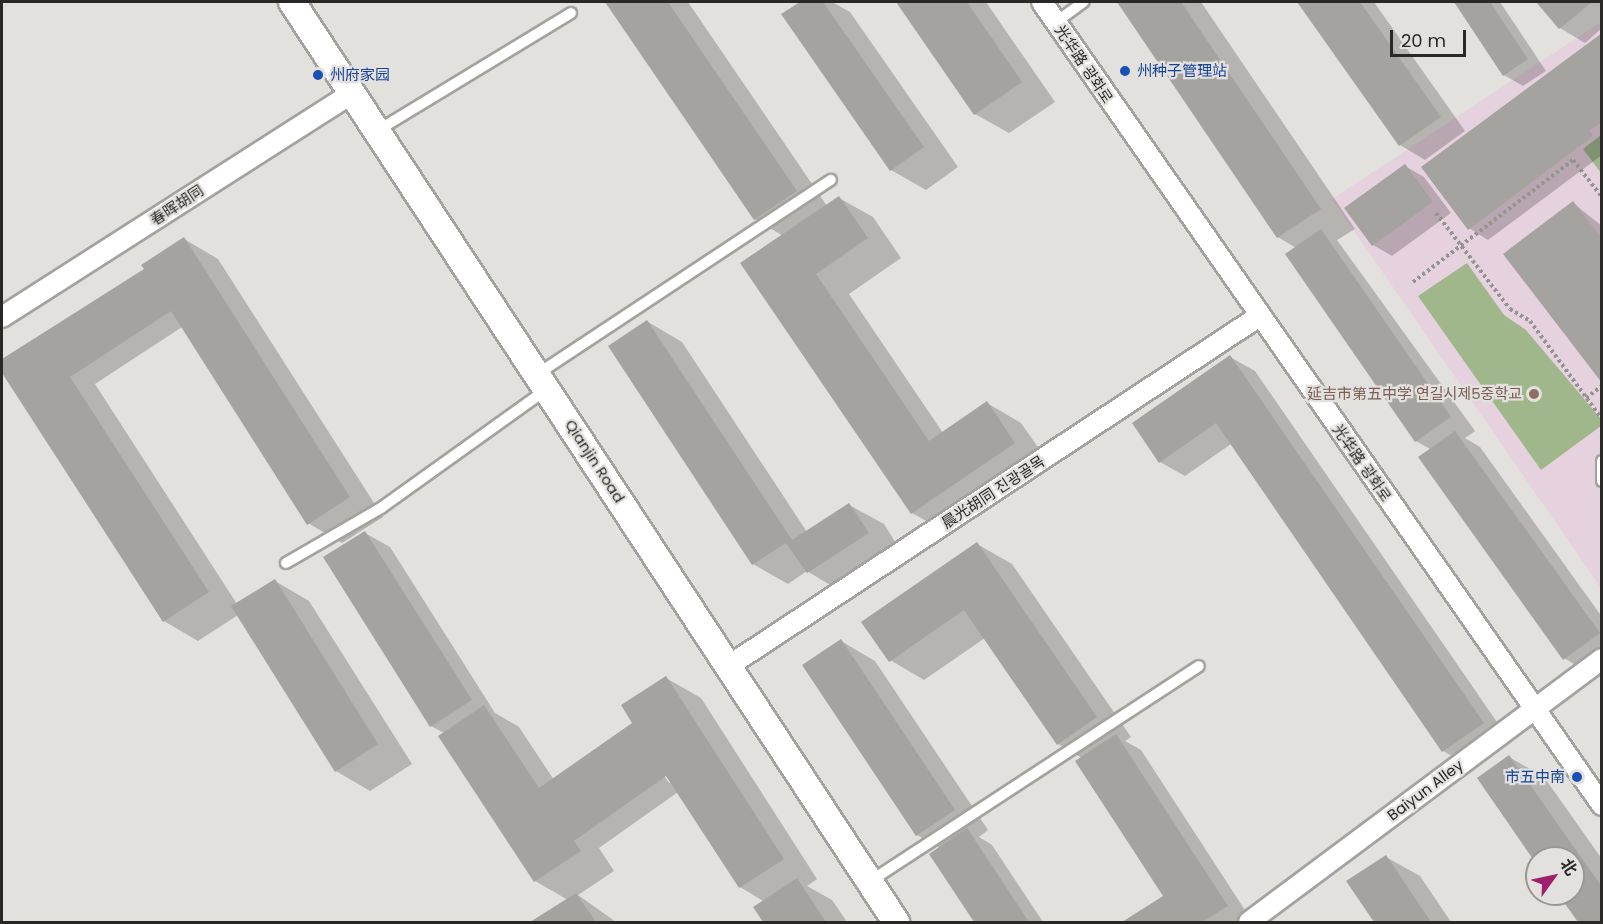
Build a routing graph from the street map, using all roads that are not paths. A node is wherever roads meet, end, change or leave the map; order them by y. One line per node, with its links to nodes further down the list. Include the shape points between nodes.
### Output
1 (292, 2): 6 (street, Qianjin Road)
2 (1042, 2): 5 (street, 光华路 광화로)
3 (1084, 2): 5 (lane)
4 (571, 13): 7 (lane)
5 (1056, 22): 10 (street, 光华路 광화로)
6 (352, 93): 7 (street, Qianjin Road); 9 (street, 春晖胡同)
7 (377, 131): 11 (street, Qianjin Road)
8 (831, 180): 11 (lane)
9 (2, 317)
10 (1258, 317): 17 (street, 晨光胡同 진광골목); 18 (street, 光华路 광화로)
11 (544, 380): 14 (lane, via 381,508); 17 (street, Qianjin Road)
12 (1602, 461): 13 (lane)
13 (1602, 481)
14 (286, 563)
15 (1602, 659): 18 (street, Baiyun Alley)
16 (1199, 666): 20 (lane)
17 (728, 667): 20 (street, Qianjin Road)
18 (1535, 708): 19 (street, 光华路 광화로); 22 (street, Baiyun Alley)
19 (1602, 805)
20 (869, 882): 21 (street, Qianjin Road)
21 (896, 922)
22 (1250, 922)

